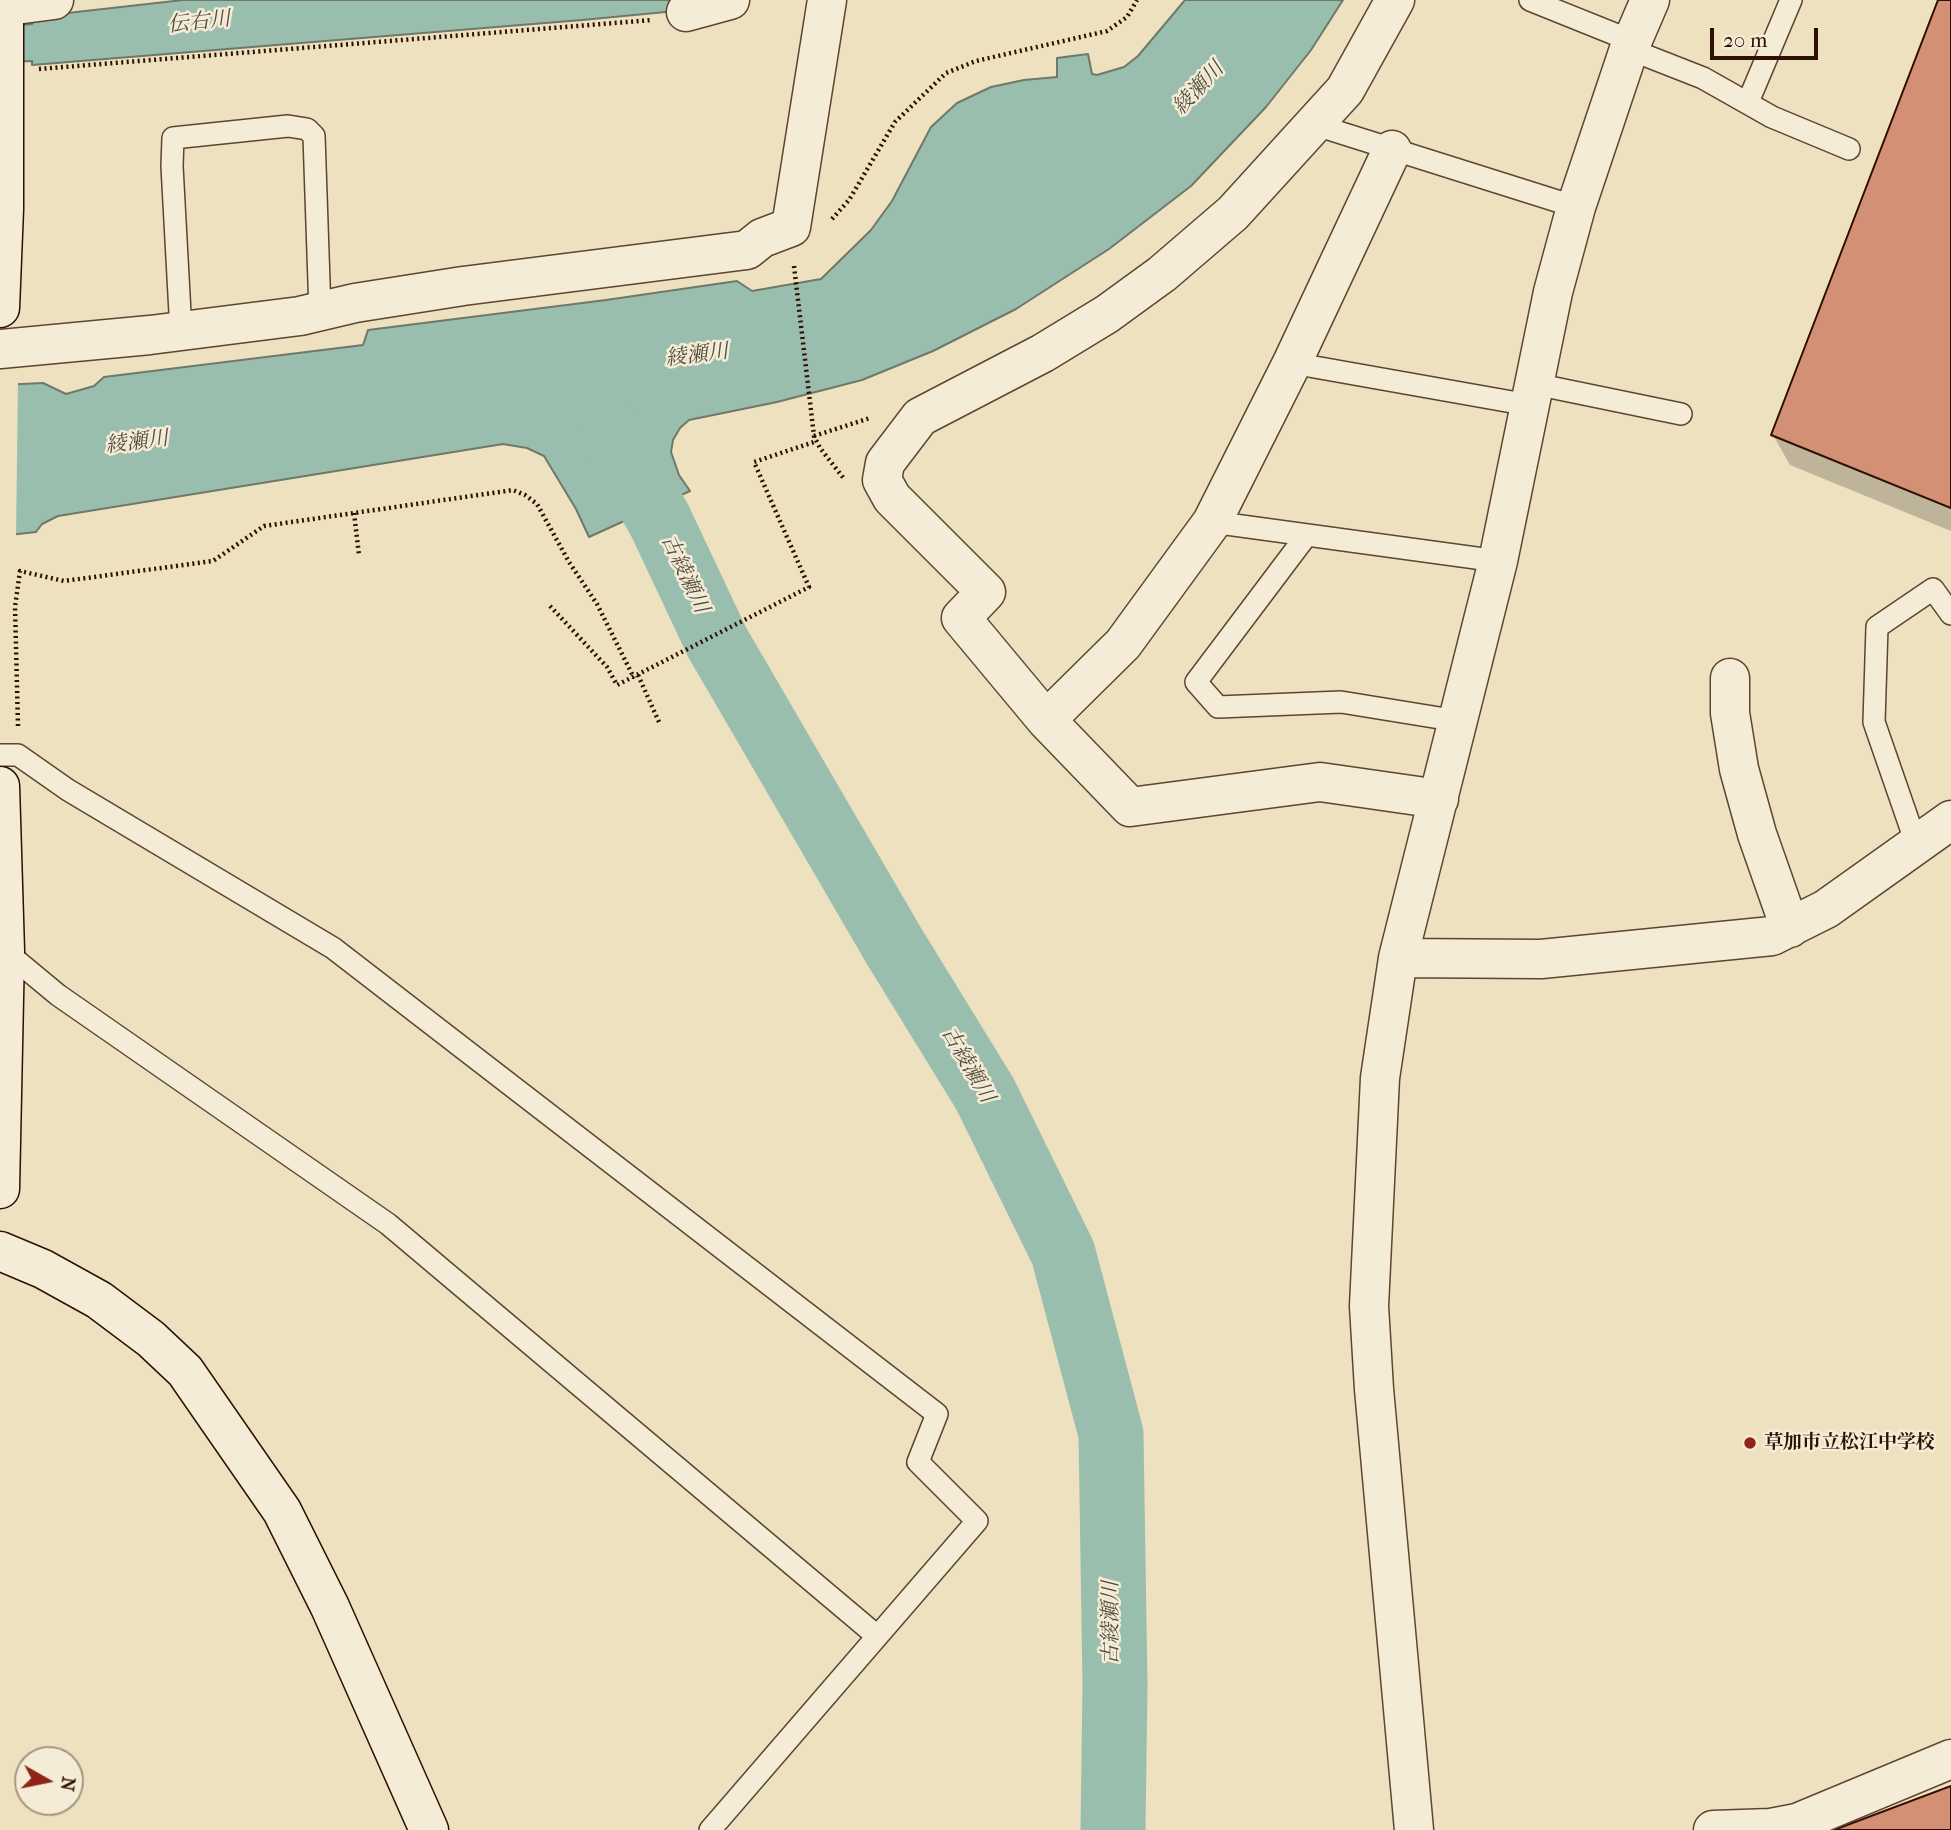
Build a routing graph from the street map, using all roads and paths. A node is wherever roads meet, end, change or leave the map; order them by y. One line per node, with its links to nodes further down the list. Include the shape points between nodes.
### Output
1 (54, 0): 9 (street)
2 (730, 0): 10 (street)
3 (827, 0): 22 (street, via 791,227 762,238 747,250 463,286)
4 (1137, 0): 19 (path, via 1127,17 1107,30 976,61 946,73 895,122 849,200 833,219)
5 (1395, 0): 14 (street, via 1345,90)
6 (1530, 0): 11 (lane)
7 (1650, 0): 11 (street)
8 (1791, 0): 13 (lane)
9 (3, 5): 12 (street)
10 (686, 12): 12 (path, via 660,20)
11 (1631, 45): 13 (lane); 18 (street)
12 (6, 71): 15 (street)
13 (1748, 102): 17 (lane)
14 (1315, 125): 16 (lane); 37 (street, via 1233,213 1162,274 1043,354 920,417 885,463 882,480 892,498 986,592 961,618)
15 (1, 148): 21 (street)
16 (1392, 149): 18 (lane); 25 (street)
17 (1849, 149)
18 (1576, 207): 26 (street)
19 (823, 223)
20 (793, 262): 35 (path, via 816,438 754,462 809,587)
21 (0, 308)
22 (320, 312): 23 (street); 23 (lane, via 314,136 307,129 288,127 173,138)
23 (181, 332): 24 (street)
24 (0, 349)
25 (1292, 363): 26 (lane); 29 (street)
26 (1532, 395): 27 (lane); 32 (street)
27 (1681, 414)
28 (354, 513): 31 (path); 35 (path, via 513,490 525,495 547,519); 40 (path, via 264,526 212,561 64,581 20,571)
29 (1212, 522): 30 (lane); 37 (street, via 1123,644)
30 (1306, 536): 32 (lane); 38 (lane, via 1196,682 1218,707 1341,702)
31 (359, 555)
32 (1498, 561): 38 (street)
33 (550, 606): 35 (path, via 607,667 617,685)
34 (1951, 614): 43 (lane, via 1933,589 1877,627 1874,722)
35 (636, 676): 39 (path)
36 (1730, 678): 44 (street, via 1739,769)
37 (1046, 720): 41 (street, via 1130,807 1320,782)
38 (1458, 721): 41 (street)
39 (659, 723)
40 (6, 766): 45 (street); 49 (lane, via 68,790 333,948 937,1414 918,1462 977,1521)
41 (1439, 799): 46 (street)
42 (1951, 820): 43 (street)
43 (1917, 846): 44 (street, via 1826,909)
44 (1790, 928): 46 (street, via 1772,936 1541,959)
45 (5, 951): 47 (street); 49 (lane, via 58,995 388,1224)
46 (1398, 958): 53 (street, via 1380,1078 1369,1306)
47 (0, 1189)
48 (0, 1251): 51 (street, via 99,1300 185,1371 282,1511)
49 (877, 1636): 52 (lane)
50 (1951, 1759): 54 (street, via 1797,1823)
51 (429, 1830)
52 (710, 1830)
53 (1414, 1830)
54 (1713, 1830)

